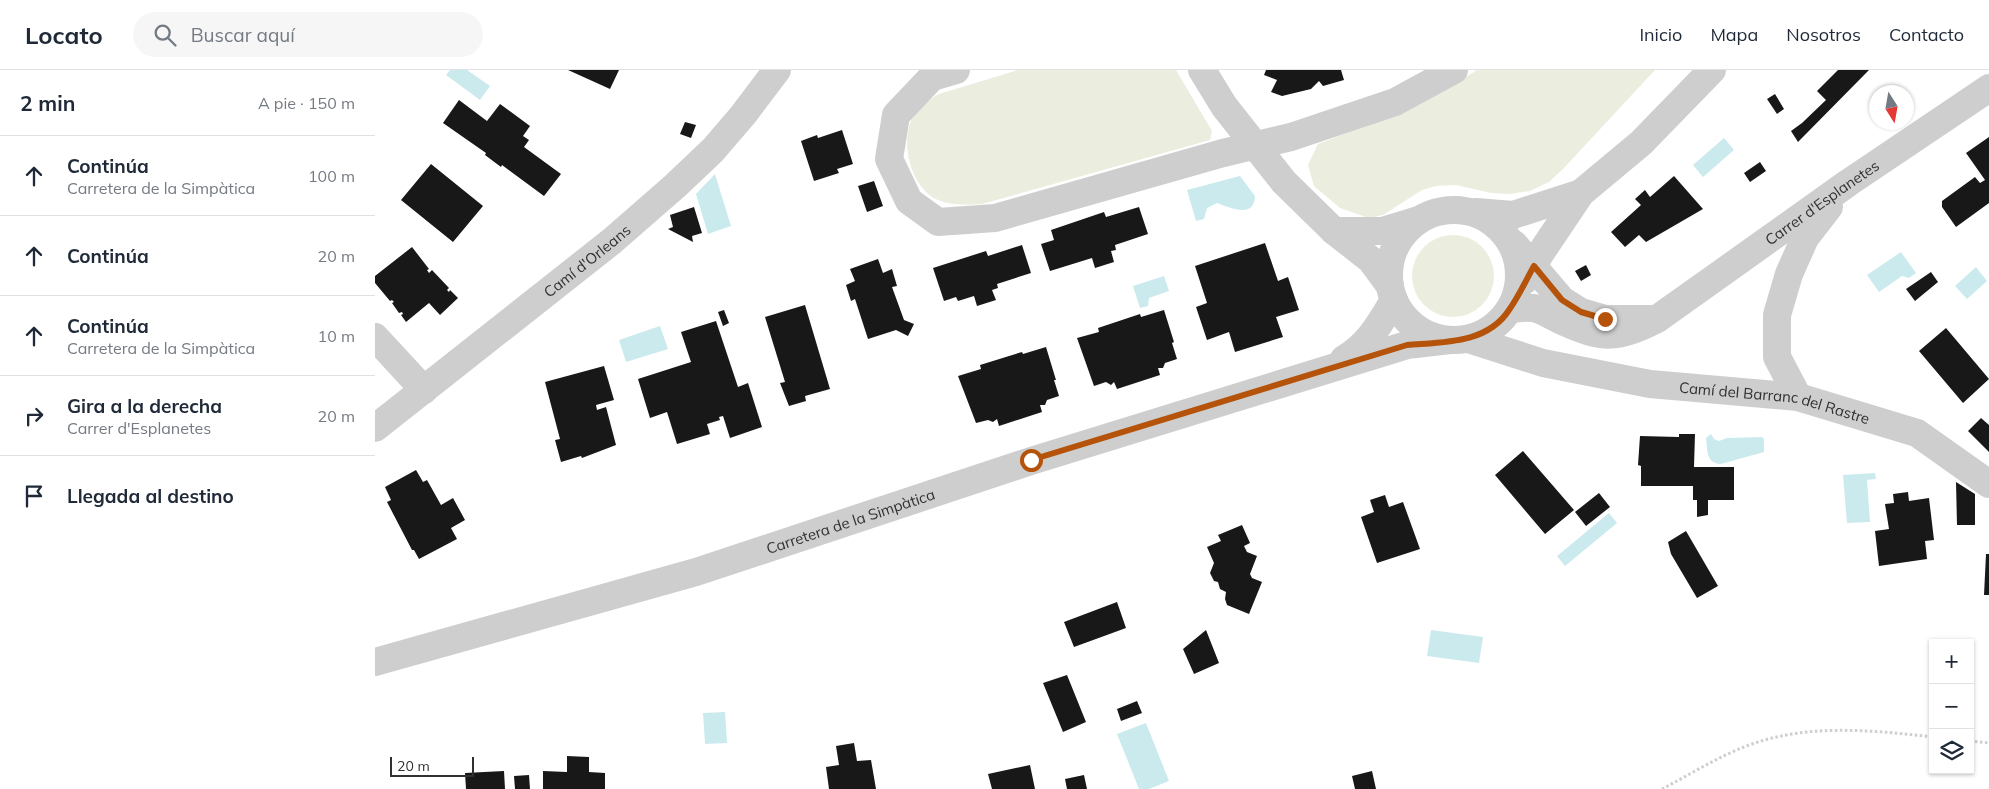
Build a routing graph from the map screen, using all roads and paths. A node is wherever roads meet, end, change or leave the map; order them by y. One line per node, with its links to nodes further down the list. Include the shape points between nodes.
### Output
1 (777, 70): 22 (street, Camí d'Orleans, via 725,136 675,186 612,241)
2 (956, 70): 7 (street, via 932,77 896,115 889,158 909,201 938,222 995,218 1223,152)
3 (1203, 70): 7 (street, via 1224,106)
4 (1454, 70): 7 (street, via 1395,102)
5 (1712, 70): 9 (street, via 1641,143)
6 (1989, 88): 8 (street, Carrer d'Esplanetes)
7 (1255, 146): 12 (street, via 1284,182)
8 (1848, 183): 17 (street, Carrer d'Esplanetes); 23 (street, via 1805,238 1789,274 1777,314 1777,357)
9 (1581, 193): 10 (street, via 1513,215); 14 (street)
10 (1469, 212): 11 (street, via 1452,210); 13 (street, via 1489,220)
11 (1420, 220): 12 (street, via 1383,231); 15 (street, via 1395,248 1390,266)
12 (1334, 231): 15 (street, via 1371,260)
13 (1504, 234): 14 (street); 16 (street, via 1519,264 1519,280)
14 (1534, 266): 16 (street); 17 (street, via 1562,300 1581,312 1605,319)
15 (1392, 293): 19 (street, via 1404,316 1417,329 1433,337); 21 (street, Carretera de la Simpàtica, via 1375,333 1363,346)
16 (1510, 307): 17 (street, Carrer d'Esplanetes, via 1534,308 1600,335 1635,330); 19 (street, via 1499,323 1484,333); 20 (street, via 1510,331)
17 (1657, 318)
18 (375, 337): 22 (street)
19 (1459, 339): 20 (street, Camí del Barranc del Rastre); 21 (street, Carretera de la Simpàtica, via 1407,345)
20 (1543, 364): 23 (street, Camí del Barranc del Rastre, via 1650,384)
21 (1325, 371): 26 (street, Carretera de la Simpàtica, via 1031,460 696,572)
22 (424, 390): 24 (street, Camí d'Orleans)
23 (1798, 397): 25 (street, Camí del Barranc del Rastre, via 1917,433)
24 (375, 428)
25 (1989, 484)
26 (375, 662)
27 (1929, 737): 30 (path, via 1845,730 1791,734 1743,747)
28 (1974, 742): 29 (path)
29 (1989, 744)
30 (1663, 789)

